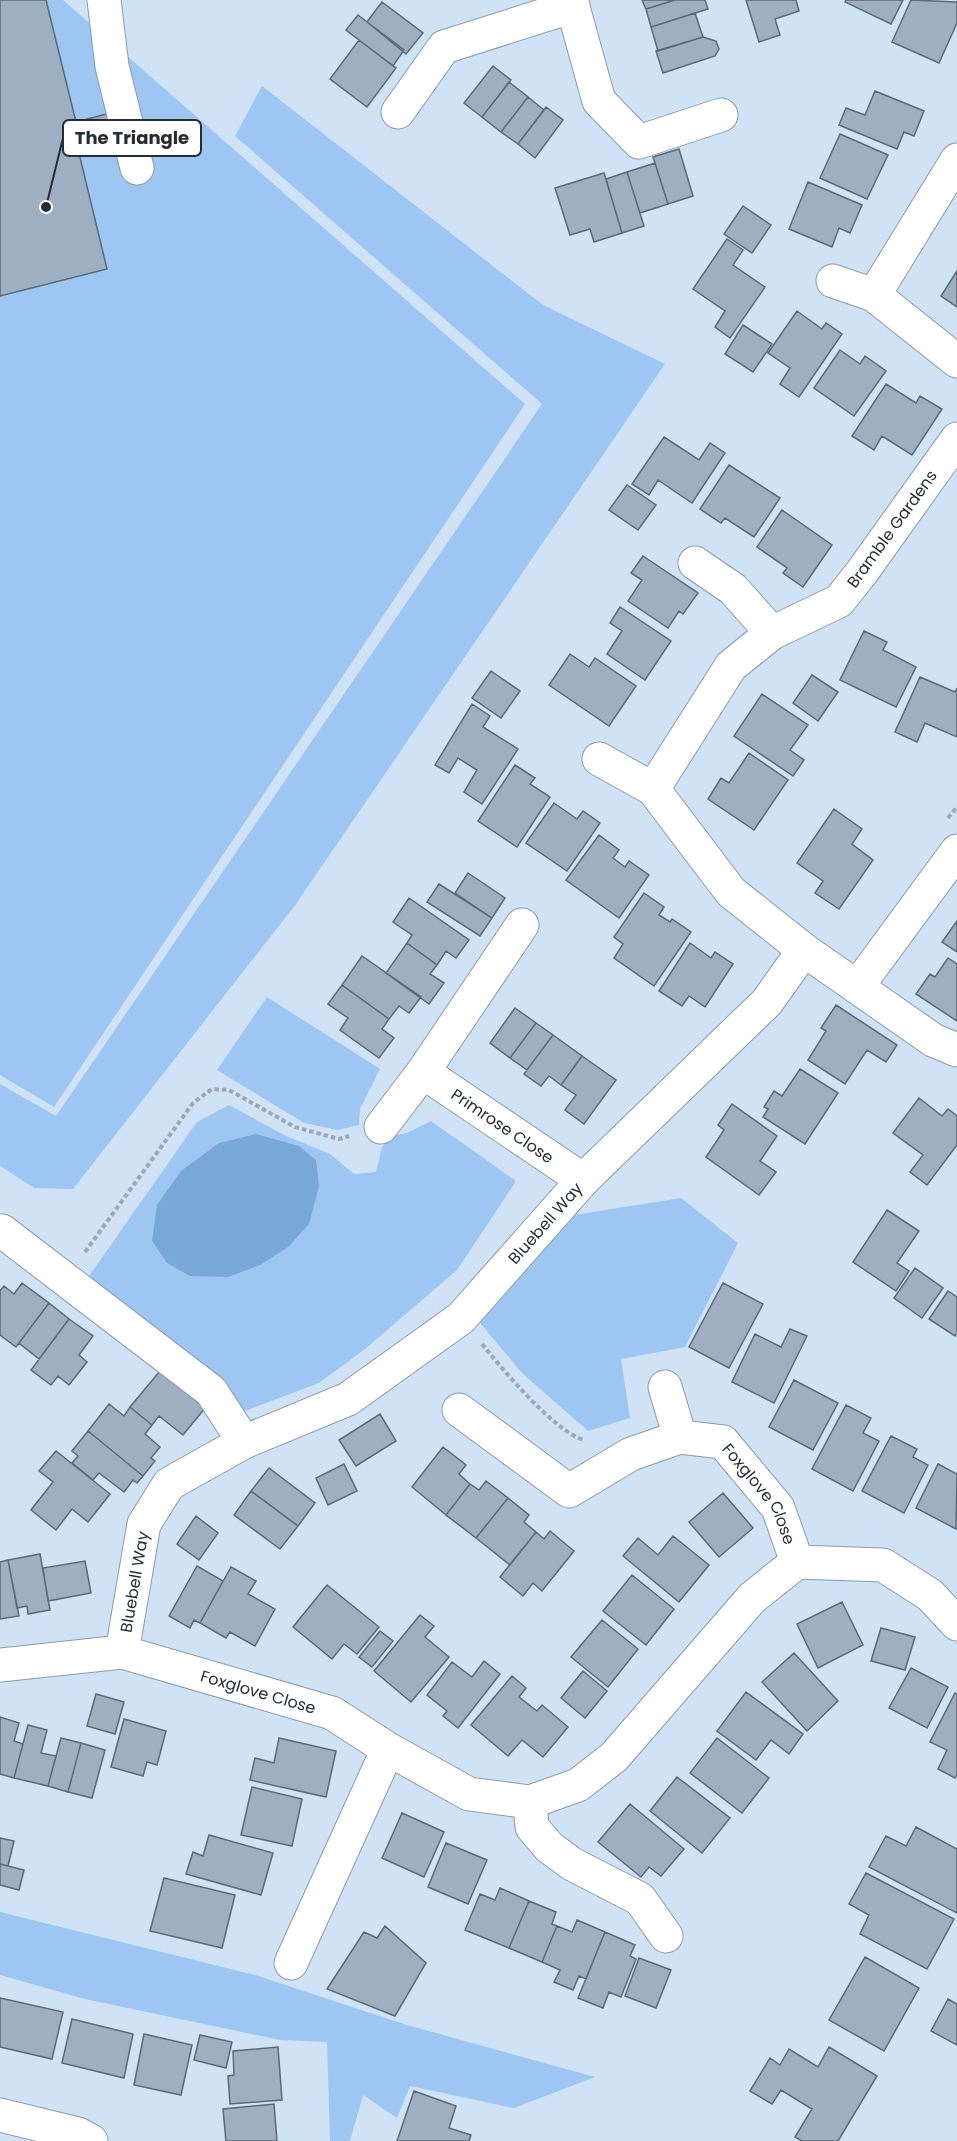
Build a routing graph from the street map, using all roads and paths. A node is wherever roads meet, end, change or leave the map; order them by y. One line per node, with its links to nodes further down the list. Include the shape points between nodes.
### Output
1 (104, 0): 6 (street, via 112,66)
2 (572, 3): 3 (street, via 444,47); 4 (street, via 600,101 639,142)
3 (398, 112)
4 (721, 115)
5 (957, 159): 8 (street)
6 (137, 168)
7 (833, 280): 8 (street)
8 (874, 295): 9 (street)
9 (957, 361)
10 (957, 439): 12 (street, Bramble Gardens, via 839,601)
11 (695, 563): 12 (street, via 733,590)
12 (772, 633): 14 (street, Bramble Gardens, via 731,666)
13 (599, 759): 14 (street)
14 (653, 789): 17 (street, via 730,892)
15 (957, 851): 18 (street)
16 (522, 925): 20 (street)
17 (804, 950): 18 (street); 22 (street, Bluebell Way, via 767,1002)
18 (857, 987): 19 (street, via 933,1040)
19 (957, 1050)
20 (423, 1072): 21 (street); 22 (street, Primrose Close)
21 (381, 1127): 24 (path, via 339,1139 295,1127 229,1090 212,1089 193,1103 84,1252)
22 (583, 1180): 25 (street, Bluebell Way)
23 (2, 1231): 29 (street, via 211,1391)
24 (76, 1253)
25 (460, 1318): 29 (street, Bluebell Way, via 348,1399); 30 (path, via 542,1411 573,1437)
26 (665, 1387): 28 (street)
27 (459, 1410): 30 (street, Foxglove Close, via 568,1491)
28 (680, 1437): 30 (street, Foxglove Close); 31 (street, Foxglove Close, via 723,1442 778,1508)
29 (244, 1442): 33 (street, Bluebell Way, via 169,1484 144,1524)
30 (631, 1454)
31 (797, 1562): 32 (street, Foxglove Close, via 883,1565 930,1595); 36 (street, Foxglove Close, via 752,1598 614,1757 578,1785)
32 (957, 1623)
33 (122, 1652): 34 (street, Bluebell Way); 35 (street, Foxglove Close, via 332,1713)
34 (0, 1665)
35 (388, 1749): 36 (street, Foxglove Close, via 469,1794); 38 (street)
36 (530, 1802): 37 (street, via 532,1827 549,1847 572,1864 640,1899)
37 (666, 1936)
38 (291, 1963)
39 (0, 2115): 40 (street, via 78,2134)
40 (91, 2141)

